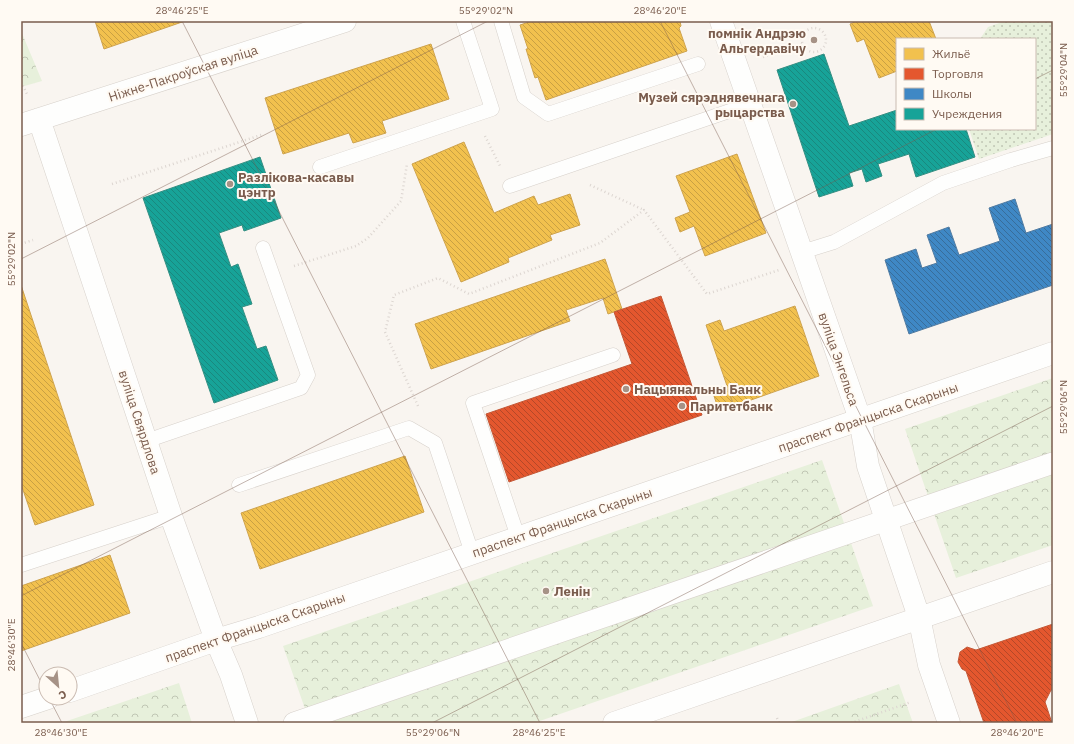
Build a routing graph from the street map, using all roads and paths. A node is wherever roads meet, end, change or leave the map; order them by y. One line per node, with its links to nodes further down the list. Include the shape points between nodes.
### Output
1 (345, 21): 9 (street, Ніжне-Пакроўская вуліца)
2 (463, 21): 14 (lane, via 492,109)
3 (501, 21): 7 (lane, via 524,97 548,114)
4 (722, 21): 8 (street, вуліца Энгельса)
5 (803, 44): 5 (path, via 809,50 818,51 825,45 825,36 819,29 810,29 803,35); 6 (path)
6 (761, 58)
7 (698, 64)
8 (750, 104): 15 (lane); 22 (street, вуліца Энгельса)
9 (30, 122): 27 (street, вуліца Свярдлова)
10 (482, 131): 17 (path)
11 (264, 134): 16 (path)
12 (1053, 148): 22 (lane, via 943,183)
13 (407, 161): 23 (path, via 401,201 368,238 356,246)
14 (320, 167)
15 (558, 169): 17 (lane); 18 (path)
16 (112, 184)
17 (510, 186)
18 (644, 210): 22 (path, via 707,294); 28 (path, via 600,243 469,294 438,278 394,295 385,332)
19 (33, 240): 20 (path)
20 (21, 244)
21 (264, 248): 23 (lane)
22 (803, 257): 26 (street, вуліца Энгельса)
23 (272, 273): 27 (lane, via 308,375 301,388)
24 (1053, 353): 26 (street, праспект Францыска Скарыны)
25 (613, 355): 33 (lane, via 473,403)
26 (860, 419): 32 (street, вуліца Энгельса, via 868,466); 33 (street, праспект Францыска Скарыны)
27 (146, 441): 31 (street, вуліца Свярдлова)
28 (435, 443): 30 (lane, via 409,428); 34 (lane)
29 (1053, 463): 32 (street)
30 (239, 486)
31 (171, 516): 35 (lane); 38 (street, вуліца Свярдлова)
32 (887, 520): 37 (street, вуліца Энгельса); 45 (street)
33 (518, 537): 34 (street, праспект Францыска Скарыны)
34 (472, 553): 38 (street, праспект Францыска Скарыны)
35 (21, 565)
36 (1053, 572): 37 (street)
37 (919, 617): 46 (street); 49 (street, вуліца Энгельса, via 929,665)
38 (216, 640): 39 (street, праспект Францыска Скарыны); 44 (street, вуліца Свярдлова)
39 (78, 688)
40 (38, 701): 42 (street)
41 (911, 702): 48 (path)
42 (21, 707)
43 (777, 718): 47 (path)
44 (247, 723)
45 (294, 723)
46 (614, 723)
47 (778, 723)
48 (851, 723)
49 (949, 723)

